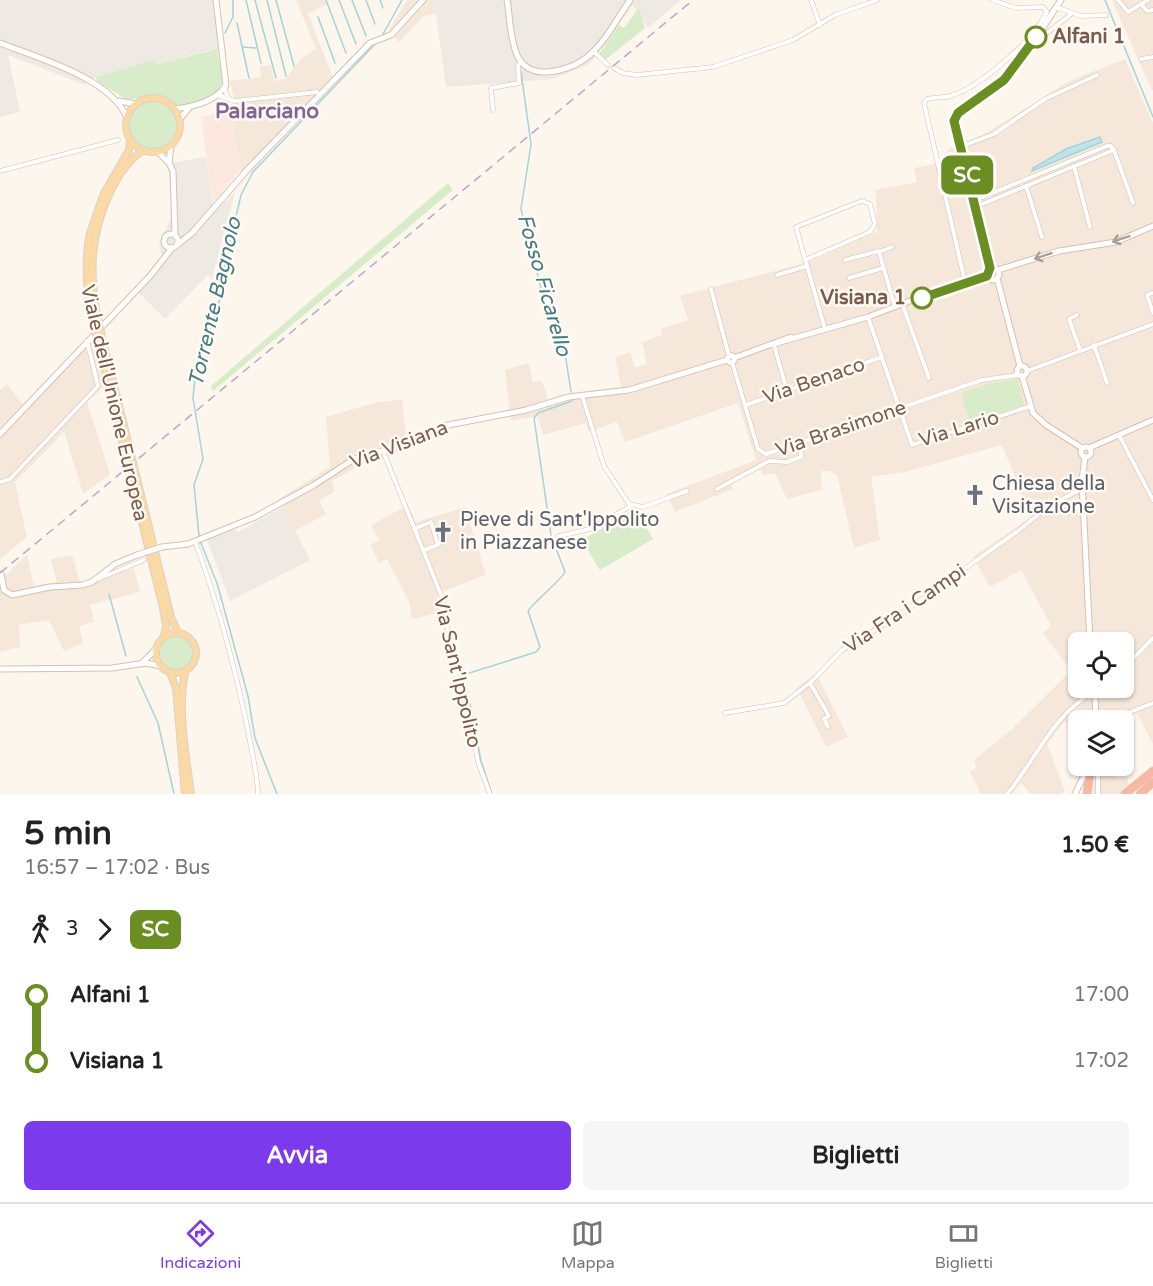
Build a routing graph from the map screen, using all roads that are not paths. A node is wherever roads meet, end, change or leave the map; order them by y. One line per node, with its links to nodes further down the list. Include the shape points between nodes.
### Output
1 (216, 0): 26 (street)
2 (423, 0): 53 (street, via 387,37 370,43)
3 (507, 0): 22 (street)
4 (630, 0): 19 (street)
5 (811, 0): 16 (street)
6 (877, 0): 16 (street, via 835,15)
7 (992, 0): 71 (street, via 1016,8 1047,10 1026,43 992,71 952,95 927,99 924,103)
8 (1061, 0): 12 (street)
9 (1118, 0): 11 (street, via 1127,12)
10 (1148, 0): 11 (street)
11 (1141, 4): 13 (street, via 1147,11)
12 (1056, 7): 14 (street); 40 (street, via 1011,73 957,115 954,123)
13 (1153, 10)
14 (1071, 14): 15 (street); 17 (street)
15 (1106, 15)
16 (820, 26): 24 (street, via 794,40 713,68 637,75)
17 (1042, 37)
18 (0, 43): 30 (street, via 81,76)
19 (594, 52): 22 (street, via 577,66 551,72 535,72); 23 (street)
20 (1153, 57): 21 (street)
21 (1141, 59)
22 (520, 61): 34 (street, via 519,83 491,88)
23 (608, 65)
24 (614, 69)
25 (1097, 75): 40 (street, via 1045,99 994,134)
26 (225, 87): 28 (street); 29 (street)
27 (316, 92): 29 (street)
28 (218, 95): 29 (street); 32 (street)
29 (229, 99)
30 (119, 101): 31 (street); 35 (street)
31 (136, 104): 33 (main road, via 158,99); 35 (main road)
32 (189, 108): 33 (street); 36 (street)
33 (174, 110): 36 (main road)
34 (493, 110)
35 (127, 118): 37 (main road)
36 (179, 120): 39 (main road, via 179,132)
37 (130, 139): 41 (main road); 54 (main road, Viale dell'Unione Europea, via 128,153 101,199)
38 (118, 140): 46 (street)
39 (171, 145): 43 (main road); 44 (street)
40 (960, 147): 49 (street)
41 (143, 150): 43 (main road); 54 (main road, Viale dell'Unione Europea, via 131,160 115,185)
42 (1114, 150): 45 (street); 48 (street); 49 (street, via 1107,146)
43 (158, 152): 44 (street)
44 (169, 163): 50 (street, via 174,177)
45 (1074, 166): 47 (street); 52 (street)
46 (0, 171)
47 (1026, 186): 49 (street); 57 (street)
48 (1133, 202)
49 (974, 204): 65 (street)
50 (172, 223): 55 (street); 56 (street)
51 (1153, 226): 66 (street, one-way to 66, via 1116,242 1059,251)
52 (1090, 227)
53 (192, 233): 56 (street); 58 (street)
54 (93, 234): 88 (main road, Viale dell'Unione Europea, bridge, via 93,291)
55 (167, 235): 56 (street); 58 (street, via 164,240)
56 (175, 235): 58 (street)
57 (1042, 237)
58 (172, 246): 81 (street, via 150,276)
59 (892, 247): 60 (street)
60 (879, 251): 62 (street); 64 (street)
61 (805, 260): 61 (street, via 796,227 862,201 870,204 875,224 870,232); 63 (street)
62 (844, 260)
63 (807, 266): 67 (street); 80 (street)
64 (883, 268): 69 (street); 75 (street)
65 (990, 268): 66 (street); 68 (street)
66 (998, 270): 70 (street)
67 (777, 274)
68 (987, 276): 70 (street); 71 (street, Via Visiana)
69 (849, 278)
70 (995, 279): 87 (street)
71 (965, 282): 74 (street, Via Visiana)
72 (711, 289): 86 (street, Via Brasimone)
73 (1152, 293): 76 (street, via 1147,295)
74 (903, 306): 75 (street, Via Visiana); 89 (street)
75 (896, 308): 78 (street, Via Visiana)
76 (1153, 313)
77 (1077, 315): 84 (street, via 1069,319)
78 (868, 317): 80 (street, Via Visiana); 85 (street, Via Lario)
79 (1153, 324): 83 (street, Via Brasimone)
80 (825, 329): 82 (street, Via Visiana)
81 (87, 341): 97 (street); 104 (street, via 97,388 10,479)
82 (772, 345): 86 (street, Via Visiana); 91 (street)
83 (1094, 345): 84 (street, Via Brasimone); 90 (street)
84 (1080, 350): 87 (street, Via Brasimone)
85 (882, 357): 91 (street, Via Benaco); 95 (street, Via Lario)
86 (731, 359): 92 (street, Via Visiana, via 629,390); 93 (street, Via Brasimone)
87 (1022, 371): 94 (street); 95 (street, Via Brasimone)
88 (108, 374): 118 (main road, Viale dell'Unione Europea); 119 (main road, Viale dell'Unione Europea, via 164,615)
89 (929, 378)
90 (1107, 382)
91 (787, 391): 93 (street, Via Benaco)
92 (582, 395): 102 (street, Via Visiana, via 442,426); 109 (street, via 604,466)
93 (746, 405): 99 (street, Via Brasimone, via 761,453)
94 (1031, 406): 95 (street, Via Lario, via 915,446); 100 (street, via 1046,425)
95 (899, 408): 99 (street, Via Brasimone)
96 (1153, 420): 98 (street)
97 (0, 434)
98 (1119, 435): 101 (street); 108 (street)
99 (800, 442): 105 (street, via 801,457 787,462 769,461)
100 (1082, 448): 101 (street); 103 (street)
101 (1089, 448): 103 (street, via 1090,454)
102 (383, 451): 110 (street); 112 (street, Via Visiana, via 354,459 277,507)
103 (1085, 457): 106 (street)
104 (0, 482)
105 (717, 489)
106 (1083, 489): 117 (street); 128 (street, Via Fra i Campi, via 1050,505 892,620 842,650)
107 (687, 491): 109 (street, via 643,507)
108 (1153, 500)
109 (631, 506): 111 (street, via 590,529)
110 (414, 529): 113 (street, Via Sant'Ippolito); 113 (street, via 431,522 438,545)
111 (559, 536)
112 (198, 540): 116 (street, Via Visiana, bridge, via 137,555 115,564); 142 (street, via 240,694 257,770)
113 (424, 550): 143 (street, Via Sant'Ippolito, via 442,597 456,675)
114 (144, 561): 116 (street)
115 (1, 574): 116 (street, via 4,590 12,595)
116 (92, 582)
117 (1090, 632)
118 (178, 633): 119 (main road); 126 (main road, Viale dell'Unione Europea, via 189,638 196,650 195,662)
119 (164, 638): 121 (main road)
120 (1153, 638): 122 (street)
121 (156, 649): 123 (street); 124 (main road)
122 (1134, 658)
123 (141, 663): 124 (street); 125 (street, via 112,668)
124 (160, 666): 127 (main road)
125 (0, 669)
126 (185, 672): 127 (main road); 141 (main road, Viale dell'Unione Europea, via 182,696)
127 (170, 673): 140 (main road, via 176,688)
128 (810, 682): 132 (street, Via Fra i Campi, via 777,706); 133 (street, via 829,716 824,719)
129 (1084, 698): 144 (street, via 1058,724)
130 (1153, 703): 131 (street)
131 (1134, 711)
132 (725, 713)
133 (828, 727)
134 (1153, 772): 147 (highway); 148 (highway)
135 (1084, 776): 139 (street)
136 (1089, 776): 145 (highway)
137 (1098, 776): 146 (street)
138 (1153, 782): 149 (highway)
139 (1074, 793)
140 (185, 794)
141 (191, 794)
142 (258, 794)
143 (490, 794)
144 (1007, 794)
145 (1087, 794)
146 (1098, 794)
147 (1125, 794)
148 (1131, 794)
149 (1140, 794)

